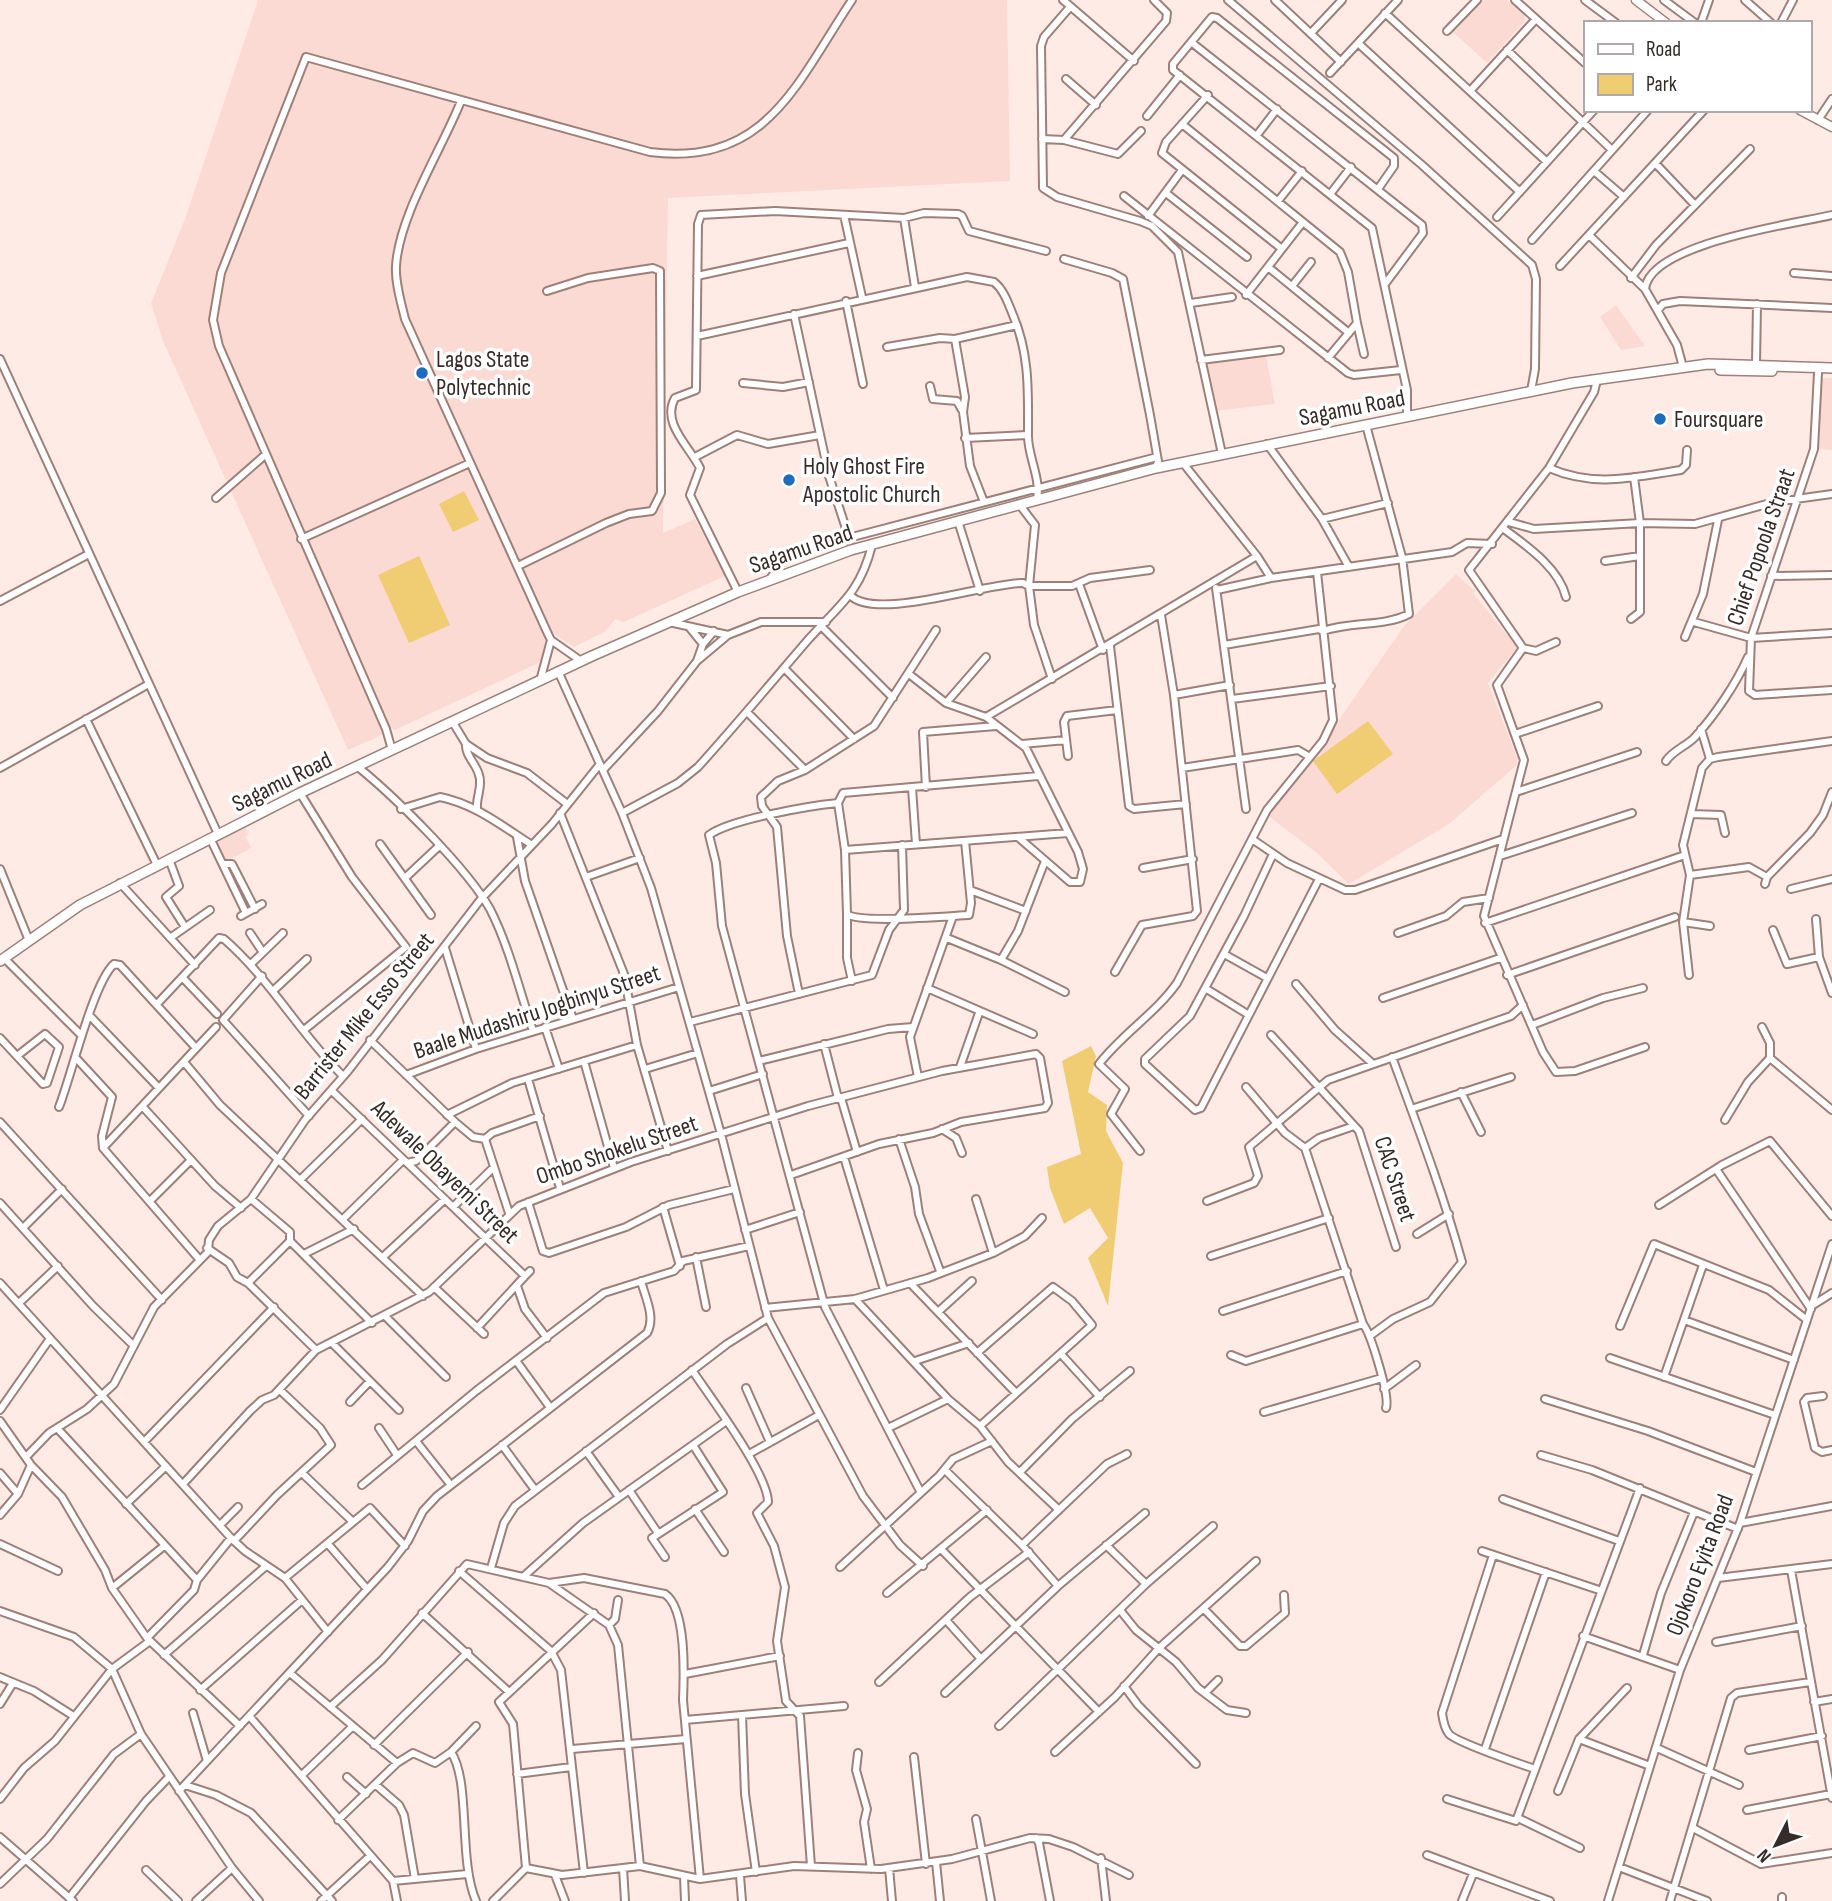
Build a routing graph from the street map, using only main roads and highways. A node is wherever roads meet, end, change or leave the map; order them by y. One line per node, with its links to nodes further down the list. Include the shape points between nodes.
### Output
1 (1636, 0): 2 (main road)
2 (1663, 21)
3 (1804, 112): 4 (main road)
4 (1832, 127)
5 (1732, 367): 6 (highway, Sagamu Road); 7 (highway, Sagamu Road); 8 (highway, Sagamu Road, via 1683,367 1592,379 1266,444 1156,468 851,550 669,622 300,793 58,917)
6 (1832, 368)
7 (1832, 374)
8 (2, 959)

